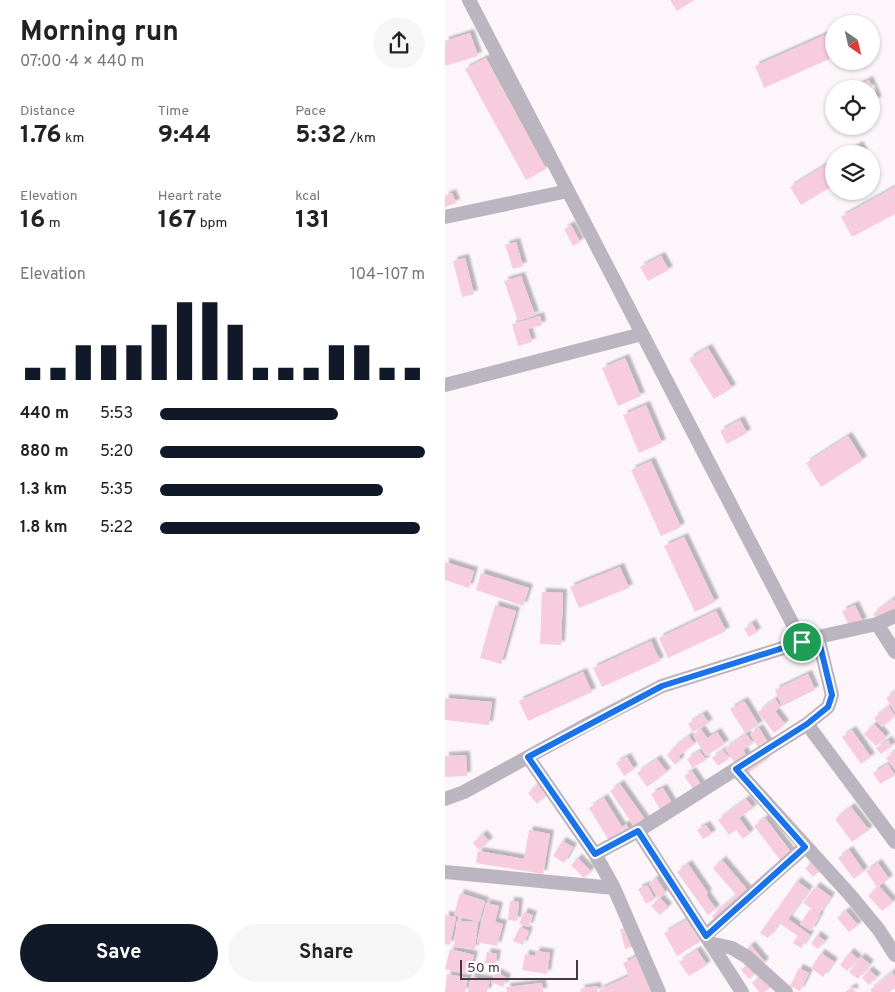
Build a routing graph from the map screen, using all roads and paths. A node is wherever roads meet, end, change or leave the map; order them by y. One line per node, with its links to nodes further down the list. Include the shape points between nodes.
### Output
1 (469, 0): 2 (street)
2 (568, 191): 3 (street); 4 (street)
3 (445, 217)
4 (643, 334): 5 (street); 9 (street)
5 (445, 385)
6 (895, 616): 7 (street)
7 (877, 624): 8 (street); 10 (street)
8 (818, 637): 9 (street); 11 (street, via 832,695 828,707)
9 (802, 642): 12 (street, via 662,686)
10 (895, 652)
11 (807, 724): 13 (street); 16 (street)
12 (528, 757): 14 (street); 18 (street)
13 (736, 769): 15 (street); 17 (street)
14 (446, 801)
15 (638, 831): 18 (street); 21 (street)
16 (895, 842)
17 (805, 847): 21 (street); 22 (street, via 851,896)
18 (595, 854): 20 (street)
19 (445, 872): 20 (street)
20 (614, 888): 23 (street)
21 (708, 939): 24 (street); 25 (street, via 747,957)
22 (895, 955)
23 (659, 992)
24 (742, 992)
25 (786, 992)

